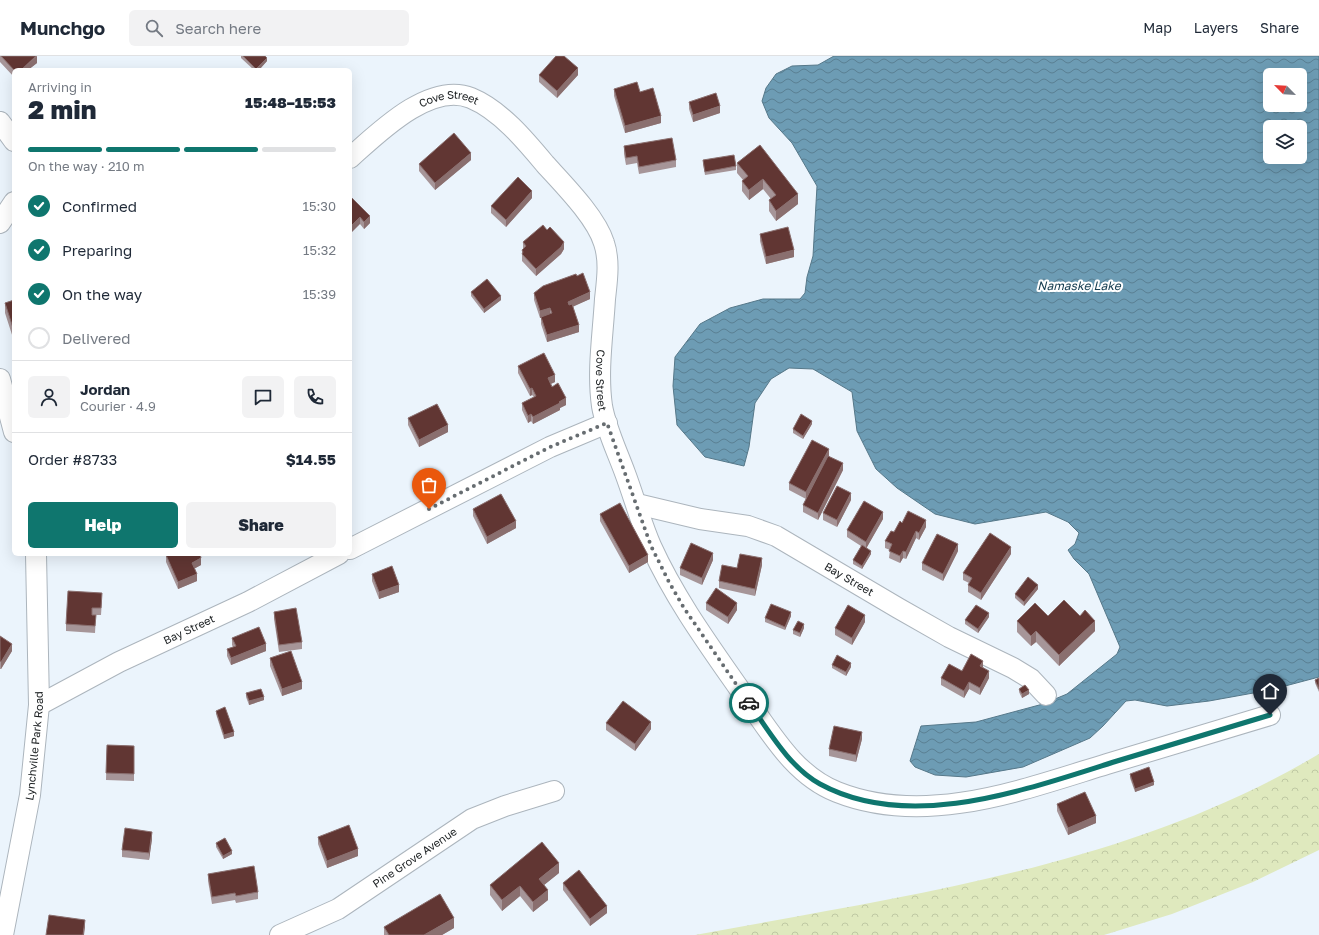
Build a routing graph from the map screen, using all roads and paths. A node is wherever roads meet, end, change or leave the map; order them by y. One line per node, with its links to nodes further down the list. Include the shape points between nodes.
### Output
1 (0, 122): 2 (street)
2 (12, 138)
3 (352, 156): 7 (street, Cove Street, via 378,132 405,113 425,102 448,95 471,98 482,104 529,145 581,205 604,240 608,268 601,394)
4 (12, 205): 5 (street)
5 (0, 223)
6 (0, 378): 8 (street)
7 (607, 423): 9 (street, Cove Street); 10 (street, via 550,447)
8 (12, 424)
9 (637, 504): 13 (street, Bay Street, via 700,519 748,526 770,533 930,626 1013,668 1031,679); 15 (street, Cove Street, via 651,546 669,582 714,653 777,743 798,768 819,783 838,792 904,806 988,798)
10 (352, 548)
11 (36, 556): 14 (street, Lynchville Park Road)
12 (335, 556): 14 (street, Bay Street, via 248,602 119,662)
13 (1046, 695)
14 (39, 705): 17 (street, Lynchville Park Road, via 30,795)
15 (1270, 715)
16 (554, 791): 18 (street, Pine Grove Avenue, via 472,819 338,909)
17 (3, 935)
18 (280, 935)

